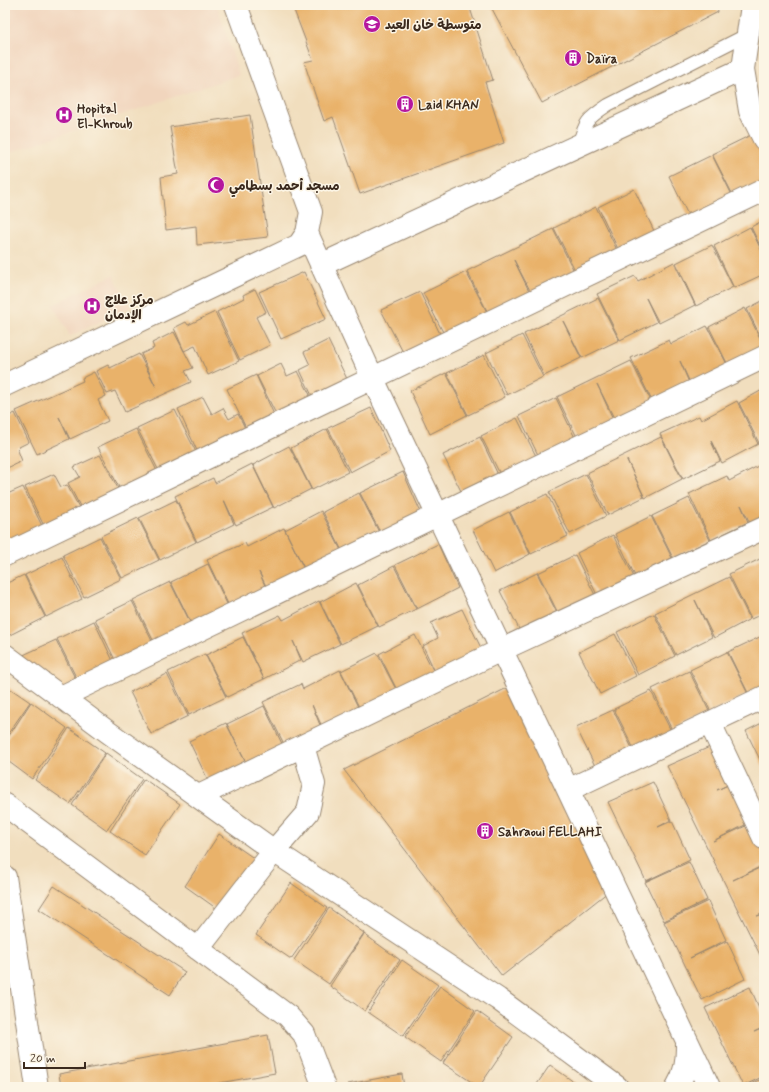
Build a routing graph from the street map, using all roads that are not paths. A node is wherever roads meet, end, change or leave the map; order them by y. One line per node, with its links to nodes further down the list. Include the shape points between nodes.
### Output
1 (236, 5): 8 (street, via 311,212)
2 (752, 5): 3 (street)
3 (748, 34): 4 (street); 6 (lane, via 592,115 584,124)
4 (743, 69): 5 (street, via 750,111); 6 (street)
5 (764, 139)
6 (578, 146): 9 (street)
7 (764, 190): 11 (street)
8 (307, 233): 9 (street); 12 (street, via 299,245)
9 (321, 265): 11 (street)
10 (764, 357): 13 (street)
11 (373, 379): 13 (street); 15 (street)
12 (5, 385)
13 (437, 514): 16 (street); 18 (street)
14 (764, 528): 16 (street)
15 (5, 555)
16 (501, 650): 21 (street); 22 (street)
17 (5, 655): 18 (street)
18 (61, 697): 23 (street)
19 (764, 697): 20 (street)
20 (710, 723): 22 (street); 25 (street)
21 (303, 746): 23 (street); 26 (street, via 314,784 308,812)
22 (568, 790): 29 (street)
23 (199, 796): 26 (street)
24 (5, 805): 28 (street)
25 (764, 838)
26 (274, 851): 28 (street); 32 (street, via 498,999)
27 (5, 877): 30 (street)
28 (198, 949): 31 (street, via 288,1016 304,1034)
29 (687, 1040): 33 (street, via 687,1064); 34 (street)
30 (38, 1087)
31 (324, 1087)
32 (617, 1087)
33 (677, 1087)
34 (709, 1087)

